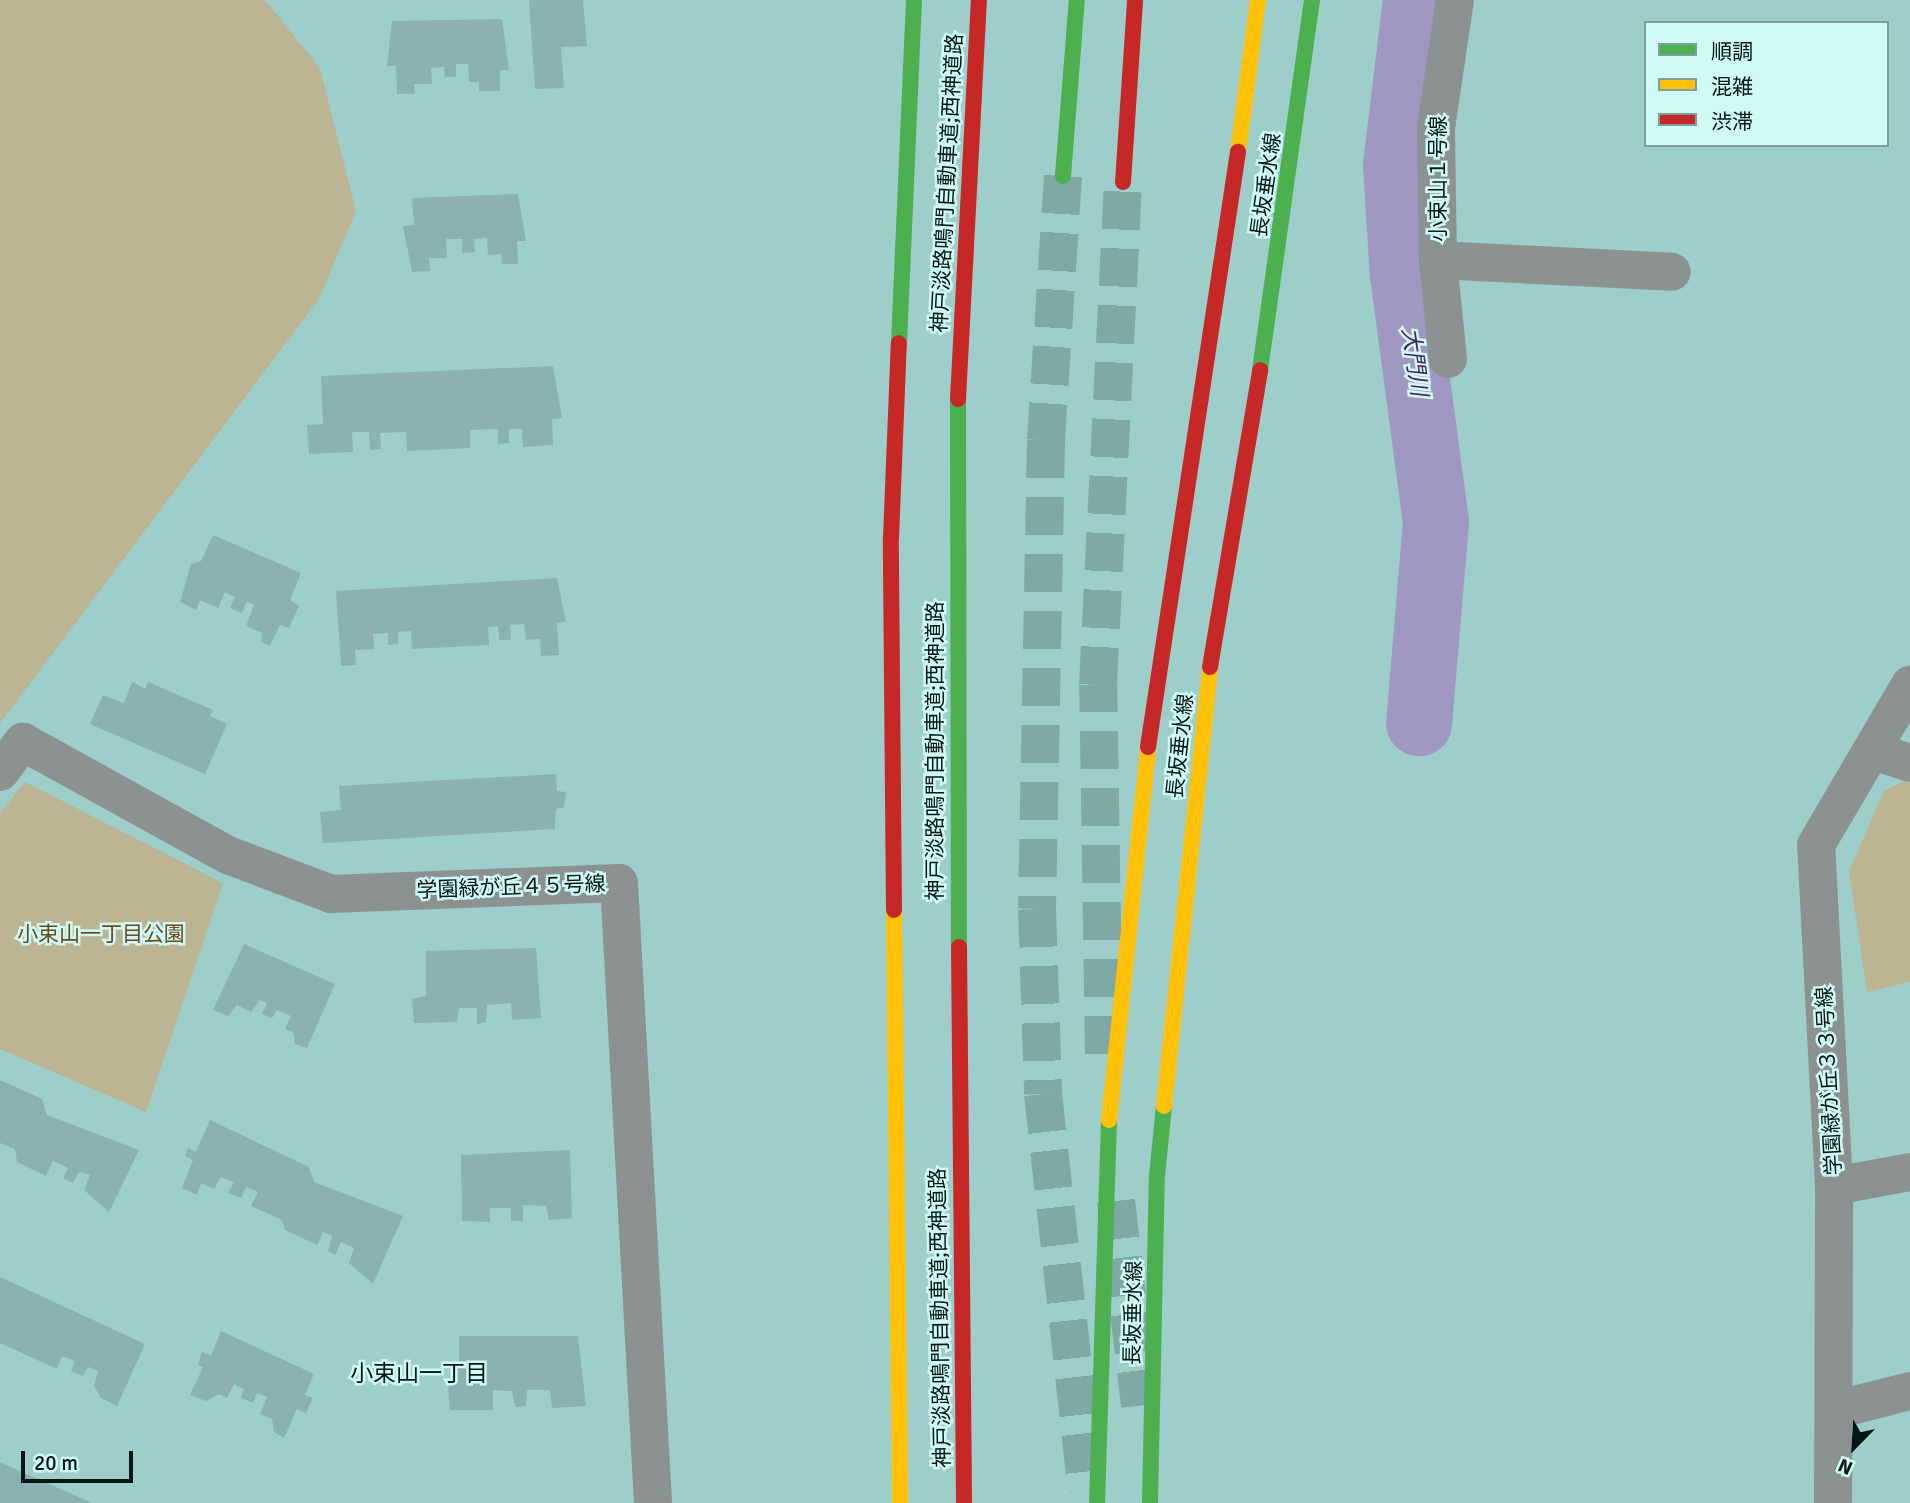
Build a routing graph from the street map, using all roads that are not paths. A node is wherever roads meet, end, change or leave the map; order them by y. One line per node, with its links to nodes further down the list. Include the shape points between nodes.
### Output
1 (914, 0): 22 (main road, 神戸淡路鳴門自動車道;西神道路, via 891,538)
2 (979, 0): 23 (main road, 神戸淡路鳴門自動車道;西神道路, via 960,282 955,545)
3 (1077, 0): 8 (main road)
4 (1135, 0): 9 (main road)
5 (1258, 0): 24 (main road, 長坂垂水線, via 1222,275 1156,671 1104,1173)
6 (1312, 0): 25 (main road, 長坂垂水線, via 1274,283 1208,678 1157,1176)
7 (1455, 0): 10 (street, 小束山１号線, via 1436,128)
8 (1063, 176)
9 (1123, 182)
10 (1438, 260): 11 (street); 12 (street, 小束山１号線)
11 (1672, 272)
12 (1448, 359)
13 (1910, 685): 14 (street, 学園緑が丘３３号線)
14 (1873, 751): 15 (street); 18 (street, 学園緑が丘３３号線, via 1816,845)
15 (1910, 763)
16 (0, 772): 21 (street, 学園緑が丘４５号線, via 23,742 228,855 331,894 619,883)
17 (1910, 1172): 18 (street)
18 (1835, 1186): 20 (street, 学園緑が丘３３号線)
19 (1910, 1391): 20 (street)
20 (1835, 1410): 26 (street, 学園緑が丘３３号線)
21 (653, 1503)
22 (901, 1503)
23 (964, 1503)
24 (1097, 1503)
25 (1150, 1503)
26 (1833, 1503)

